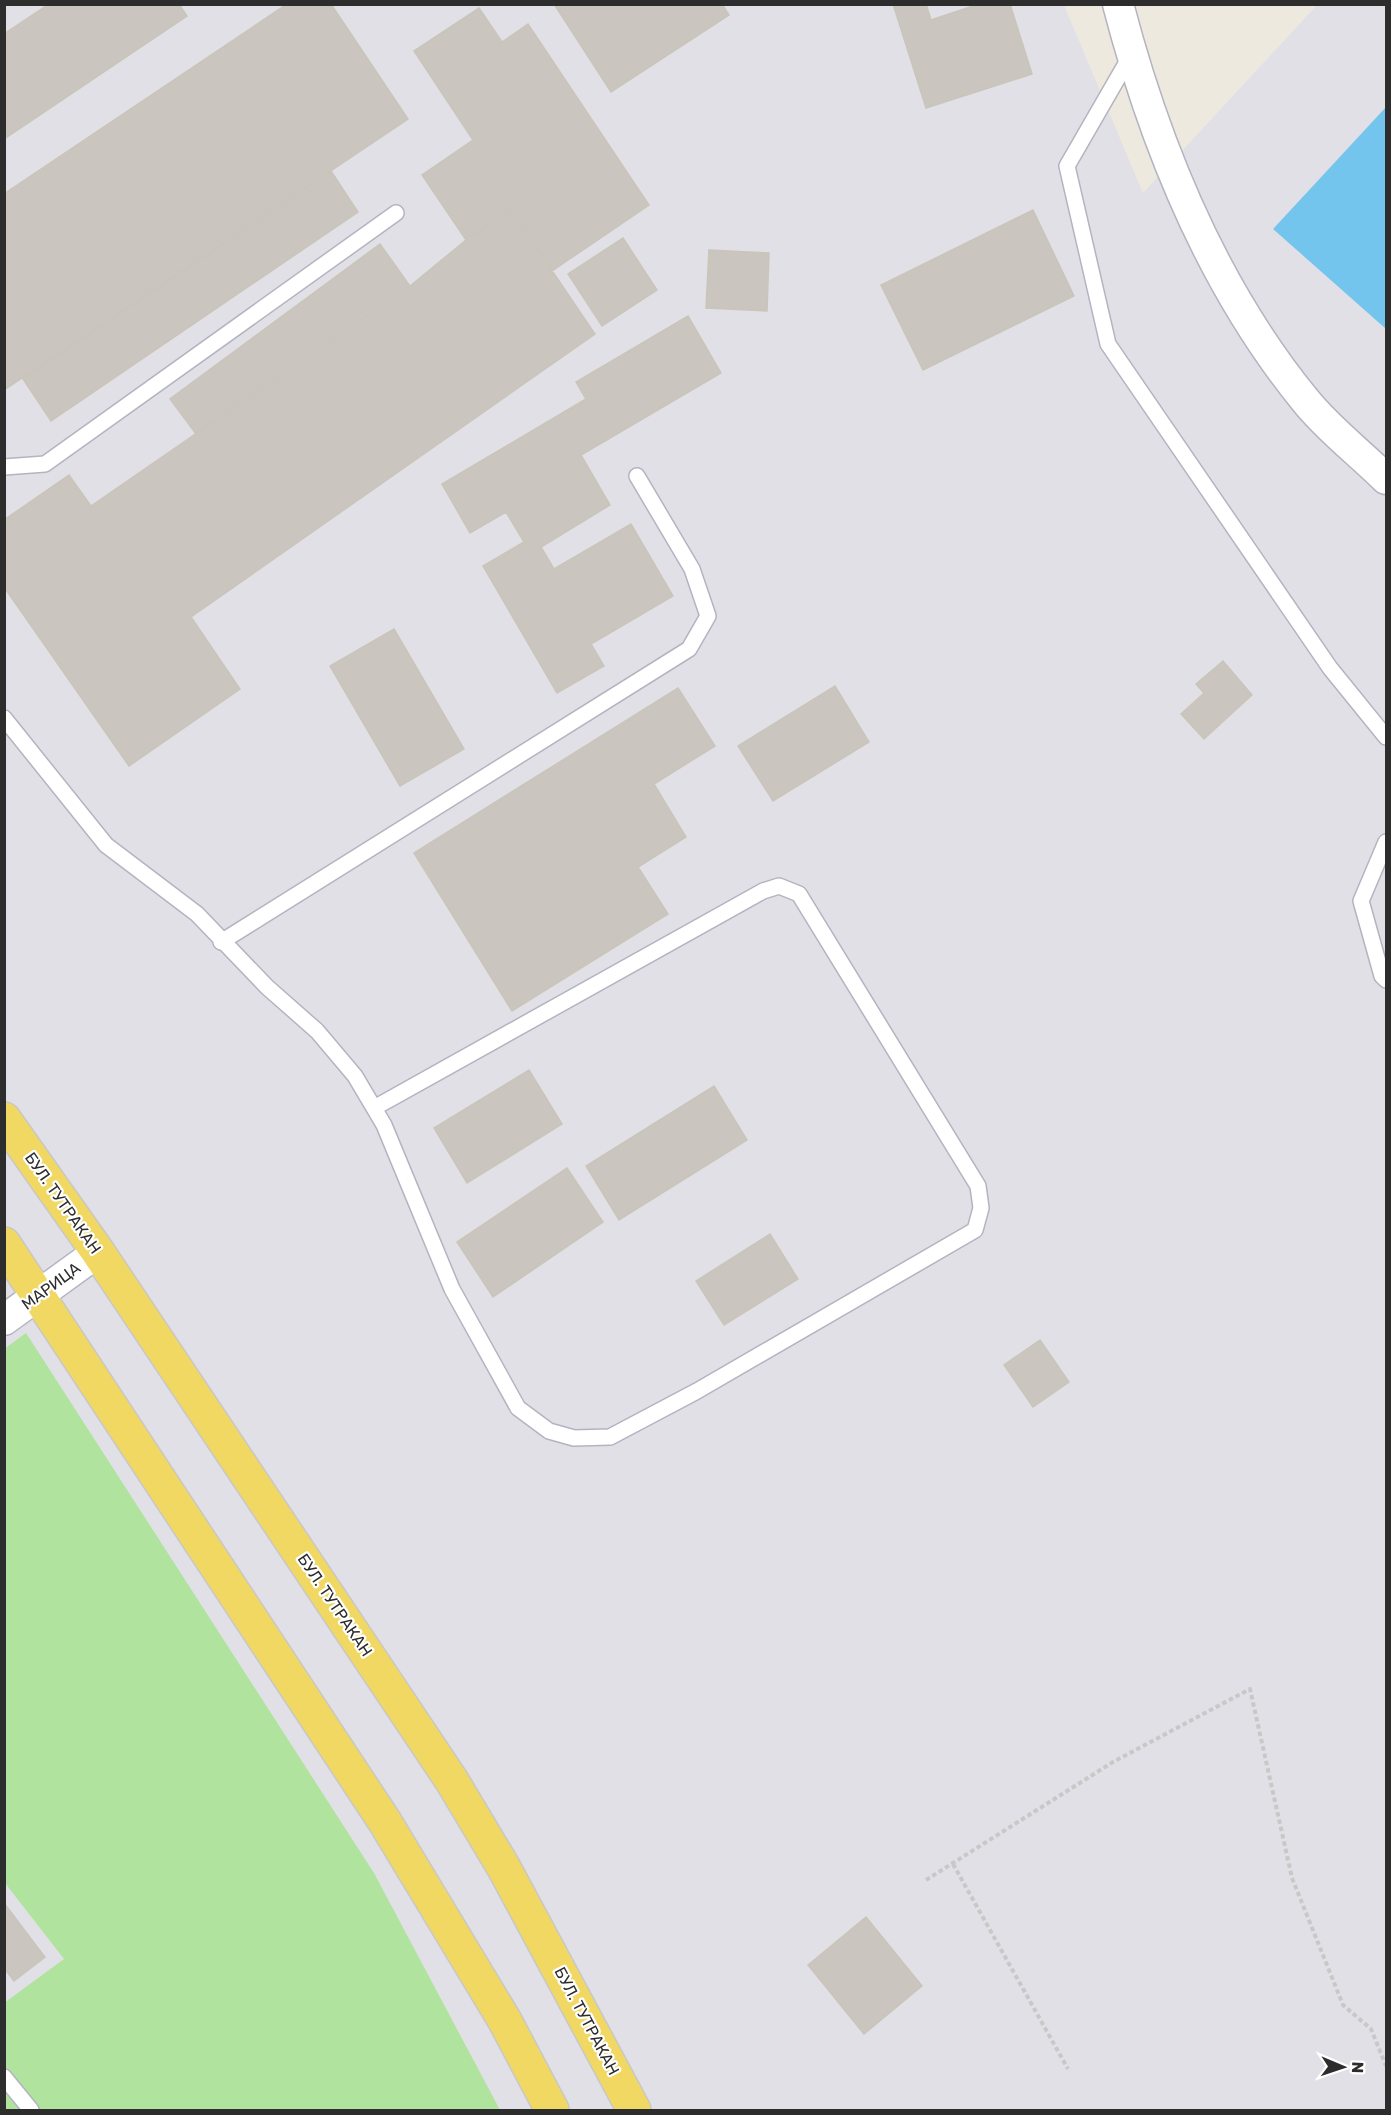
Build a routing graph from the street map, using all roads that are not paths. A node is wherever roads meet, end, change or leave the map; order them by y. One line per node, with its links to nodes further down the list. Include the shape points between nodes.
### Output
1 (1118, 4): 2 (street)
2 (1131, 55): 6 (street, via 1174,177 1232,298 1306,402); 8 (lane, via 1067,166 1108,344 1330,668)
3 (396, 213): 4 (lane, via 45,464)
4 (4, 467)
5 (637, 476): 10 (lane, via 692,569 708,616 689,649)
6 (1386, 479)
7 (4, 718): 10 (lane, via 106,846 196,914)
8 (1386, 737)
9 (1386, 842): 11 (lane, via 1361,901)
10 (221, 942): 12 (lane, via 316,1031 355,1076)
11 (1386, 980)
12 (374, 1108): 12 (lane, via 452,1289 518,1408 549,1431 574,1438 610,1437 697,1391 975,1230 981,1208 978,1186 799,894 779,886 763,891)
13 (4, 1119): 15 (main road, БУЛ. ТУТРАКАН)
14 (4, 1244): 16 (main road)
15 (98, 1252): 16 (street, МАРИЦА); 21 (main road, БУЛ. ТУТРАКАН, via 452,1780 504,1868)
16 (39, 1293): 17 (street, МАРИЦА); 20 (main road, via 385,1822 505,2021)
17 (4, 1320)
18 (4, 2077): 19 (lane)
19 (31, 2110)
20 (552, 2110)
21 (634, 2110)

